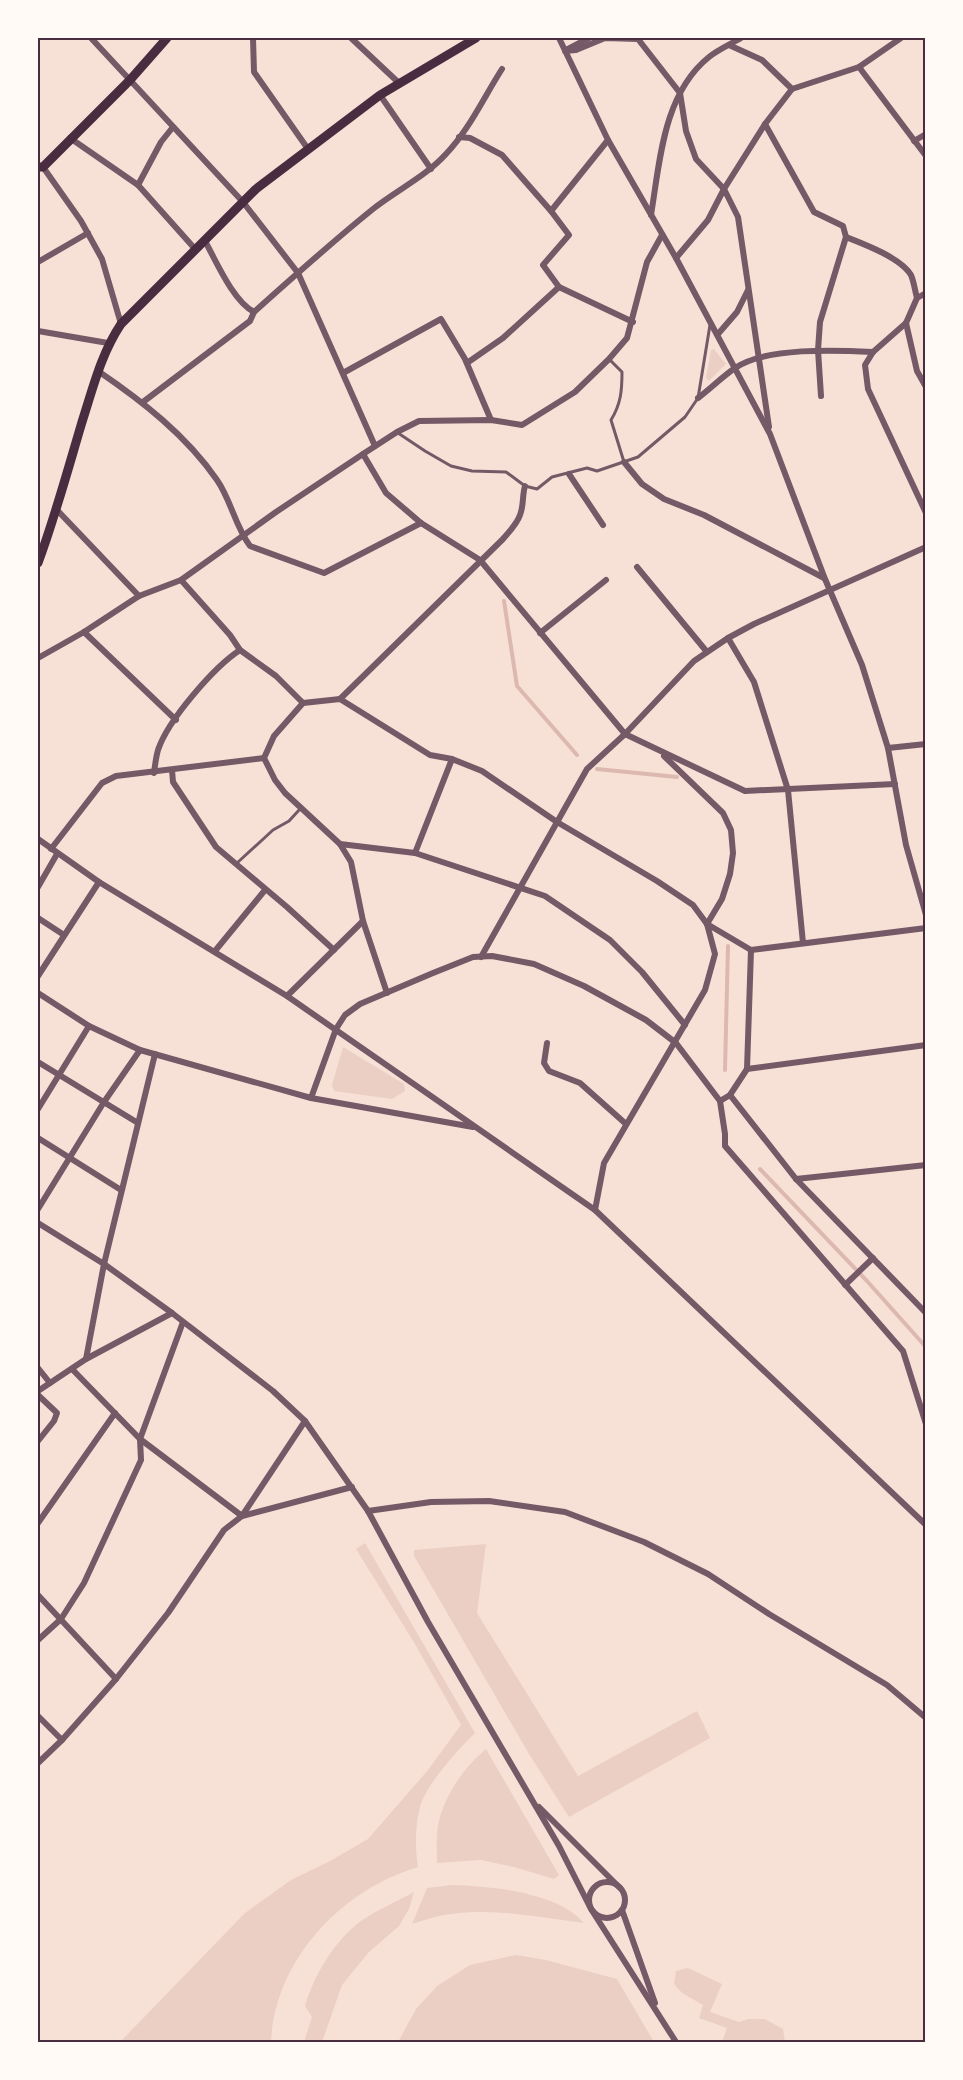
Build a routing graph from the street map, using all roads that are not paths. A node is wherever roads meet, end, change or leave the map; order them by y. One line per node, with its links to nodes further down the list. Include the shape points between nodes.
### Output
1 (91, 38): 14 (street)
2 (166, 38): 14 (main road)
3 (253, 38): 26 (street, via 254,72)
4 (351, 38): 15 (street)
5 (476, 38): 15 (main road)
6 (559, 38): 11 (street)
7 (589, 38): 11 (street)
8 (741, 38): 10 (street)
9 (901, 38): 12 (street)
10 (729, 45): 16 (street, via 762,60); 17 (street, via 709,57)
11 (565, 51): 17 (street, via 605,38 638,39); 24 (street)
12 (859, 67): 16 (street); 25 (street)
13 (502, 69): 22 (street)
14 (130, 80): 20 (street); 23 (main road)
15 (399, 82): 18 (main road)
16 (792, 89): 19 (street)
17 (680, 93): 31 (street, via 686,131 696,159); 34 (street, via 664,140)
18 (380, 95): 26 (main road); 29 (street)
19 (765, 124): 31 (street); 37 (street, via 814,212 843,226)
20 (173, 127): 30 (street); 32 (street)
21 (926, 134): 25 (street)
22 (459, 137): 29 (street); 33 (street, via 470,138 502,154)
23 (70, 138): 28 (main road); 30 (street)
24 (608, 140): 33 (street); 34 (street)
25 (914, 141): 27 (street)
26 (308, 150): 32 (main road)
27 (926, 156)
28 (40, 167): 35 (street)
29 (431, 169): 42 (street, via 375,207)
30 (138, 185): 39 (street)
31 (724, 189): 40 (street, via 708,220); 44 (street, via 738,217)
32 (243, 202): 38 (main road); 42 (street)
33 (551, 211): 43 (street, via 569,235 543,265)
34 (651, 215): 36 (street)
35 (88, 233): 41 (street); 51 (street, via 102,259)
36 (662, 235): 40 (street); 49 (street, via 647,262)
37 (846, 237): 46 (street, via 901,265 910,275); 55 (street, via 820,322)
38 (205, 241): 39 (main road); 47 (street, via 225,279)
39 (196, 250): 51 (main road)
40 (676, 258): 48 (street)
41 (38, 262)
42 (298, 273): 47 (street); 62 (street)
43 (559, 286): 49 (street); 59 (street, via 503,338)
44 (748, 290): 53 (street, via 738,312); 57 (street)
45 (926, 293): 46 (street)
46 (917, 298): 50 (street)
47 (254, 312): 66 (street, via 250,321)
48 (711, 320): 53 (street); 65 (lane)
49 (633, 322): 58 (street, via 627,339)
50 (906, 323): 56 (street); 63 (street, via 917,371)
51 (121, 324): 54 (main road)
52 (38, 331): 54 (street)
53 (718, 333): 60 (street)
54 (108, 343): 61 (main road)
55 (818, 350): 56 (street); 57 (street); 64 (street)
56 (873, 352): 76 (street, via 866,365 868,389)
57 (758, 358): 60 (street); 69 (street)
58 (609, 360): 67 (street, via 575,392 522,425); 72 (lane, via 622,372 619,406 611,420)
59 (466, 363): 62 (street, via 441,319); 67 (street)
60 (736, 367): 65 (street); 69 (street)
61 (98, 370): 66 (street); 75 (main road)
62 (342, 373): 70 (street)
63 (926, 387)
64 (821, 396)
65 (699, 398): 72 (lane, via 658,441 638,457)
66 (143, 402): 79 (street, via 183,439 218,481)
67 (491, 420): 68 (street, via 419,422)
68 (397, 432): 70 (street); 74 (lane, via 451,466 506,472)
69 (770, 434): 84 (street)
70 (375, 446): 71 (street)
71 (363, 454): 77 (street, via 386,493); 79 (street)
72 (624, 462): 73 (lane, via 597,471 587,468); 84 (street, via 642,484 664,500 704,515)
73 (569, 474): 74 (lane, via 552,477 537,489); 78 (street)
74 (525, 486): 81 (street, via 519,517)
75 (56, 509): 82 (main road); 88 (street)
76 (926, 513)
77 (421, 523): 79 (street, via 324,573 250,546); 81 (street)
78 (603, 525)
79 (243, 536): 85 (street)
80 (926, 547): 87 (street)
81 (480, 560): 90 (street); 95 (street)
82 (38, 562)
83 (637, 567): 93 (street)
84 (825, 579): 87 (street)
85 (181, 580): 88 (street); 92 (street)
86 (606, 580): 90 (street)
87 (830, 590): 91 (street); 100 (street, via 862,665)
88 (140, 596): 89 (street)
89 (84, 632): 94 (street); 97 (street)
90 (540, 633): 98 (street)
91 (728, 638): 93 (street); 107 (street, via 754,682)
92 (240, 650): 96 (street, via 276,675); 97 (street, via 208,676)
93 (707, 652): 98 (street)
94 (38, 658)
95 (340, 699): 96 (street); 103 (street, via 430,755)
96 (303, 703): 102 (street, via 274,735)
97 (176, 720): 105 (street, via 158,750)
98 (625, 734): 101 (street); 109 (street, via 587,769)
99 (926, 744): 100 (street)
100 (888, 748): 106 (street)
101 (660, 752): 107 (street, via 744,791); 123 (street, via 723,813 731,830 730,874 722,899)
102 (264, 758): 104 (street); 108 (street, via 285,794)
103 (452, 759): 109 (street, via 482,771); 113 (street)
104 (172, 770): 105 (street); 115 (street, via 173,782 216,847)
105 (154, 773): 112 (street, via 116,776 102,783)
106 (895, 784): 107 (street); 120 (street, via 906,845)
107 (788, 790): 126 (street)
108 (301, 808): 111 (street); 115 (lane)
109 (557, 822): 119 (street); 123 (street, via 693,905)
110 (38, 839): 112 (street)
111 (340, 844): 113 (street); 122 (street, via 351,862)
112 (51, 849): 114 (street)
113 (415, 853): 119 (street)
114 (57, 854): 116 (street); 117 (street)
115 (236, 864): 118 (street)
116 (99, 882): 125 (street); 129 (street)
117 (38, 887)
118 (266, 890): 127 (street); 129 (street)
119 (520, 890): 130 (street); 135 (street, via 545,897 610,940)
120 (926, 915)
121 (38, 918): 125 (street)
122 (363, 921): 127 (street); 133 (street)
123 (707, 924): 128 (street); 135 (street, via 715,954 705,990)
124 (926, 928): 126 (street)
125 (64, 935): 131 (street)
126 (803, 943): 128 (street)
127 (334, 950): 134 (street)
128 (751, 950): 144 (street)
129 (215, 951): 134 (street)
130 (481, 957): 133 (street, via 472,957); 139 (street, via 534,964 584,986 646,1020)
131 (38, 976)
132 (38, 993): 136 (street)
133 (387, 993): 137 (street, via 360,1004 345,1015)
134 (287, 996): 137 (street)
135 (685, 1025): 139 (street)
136 (89, 1026): 141 (street); 145 (street)
137 (336, 1029): 147 (street); 153 (street)
138 (547, 1043): 152 (street, via 544,1063 549,1071 580,1083)
139 (676, 1043): 148 (street); 152 (street)
140 (926, 1045): 144 (street)
141 (140, 1050): 142 (street); 149 (street)
142 (155, 1054): 147 (street); 151 (street)
143 (38, 1062): 145 (street)
144 (747, 1069): 146 (street)
145 (59, 1075): 149 (street); 150 (street)
146 (730, 1095): 148 (street); 157 (street)
147 (311, 1098): 153 (street)
148 (720, 1101): 164 (street, via 725,1146)
149 (104, 1102): 151 (street); 155 (street)
150 (38, 1109)
151 (138, 1123): 158 (street)
152 (626, 1124): 160 (street, via 604,1163)
153 (476, 1128): 160 (street)
154 (38, 1138): 155 (street)
155 (69, 1158): 158 (street); 159 (street)
156 (926, 1165): 157 (street)
157 (796, 1179): 162 (street)
158 (121, 1190): 163 (street)
159 (38, 1209)
160 (595, 1210): 182 (street)
161 (38, 1223): 163 (street)
162 (873, 1258): 164 (street); 166 (street)
163 (104, 1264): 165 (street); 168 (street)
164 (846, 1285): 175 (street, via 903,1351)
165 (172, 1313): 167 (street); 168 (street)
166 (926, 1313)
167 (183, 1322): 174 (street, via 273,1391); 176 (street)
168 (86, 1359): 170 (street)
169 (38, 1368): 171 (street)
170 (72, 1369): 171 (street); 173 (street)
171 (50, 1383): 172 (street)
172 (38, 1393): 177 (street, via 57,1413)
173 (115, 1413): 176 (street); 181 (street)
174 (305, 1421): 178 (street); 180 (street)
175 (926, 1424)
176 (140, 1439): 180 (street); 184 (street, via 141,1460 84,1583)
177 (38, 1441)
178 (352, 1486): 179 (street); 180 (street)
179 (369, 1511): 188 (street, via 431,1502 489,1501 565,1512 644,1542 708,1574 887,1685); 191 (street, via 428,1622)
180 (242, 1516): 186 (street, via 224,1530)
181 (38, 1523)
182 (926, 1525)
183 (38, 1594): 184 (street)
184 (61, 1619): 185 (street); 186 (street)
185 (38, 1640)
186 (116, 1679): 189 (street)
187 (38, 1716): 189 (street)
188 (926, 1718)
189 (62, 1740): 190 (street)
190 (38, 1763)
191 (532, 1800): 192 (street); 193 (street)
192 (620, 1888): 193 (street, via 610,1882 594,1887 589,1897); 194 (street, via 625,1899)
193 (591, 1909): 194 (street, via 606,1918); 195 (street)
194 (622, 1910): 195 (street)
195 (658, 2013): 196 (street)
196 (676, 2043)

